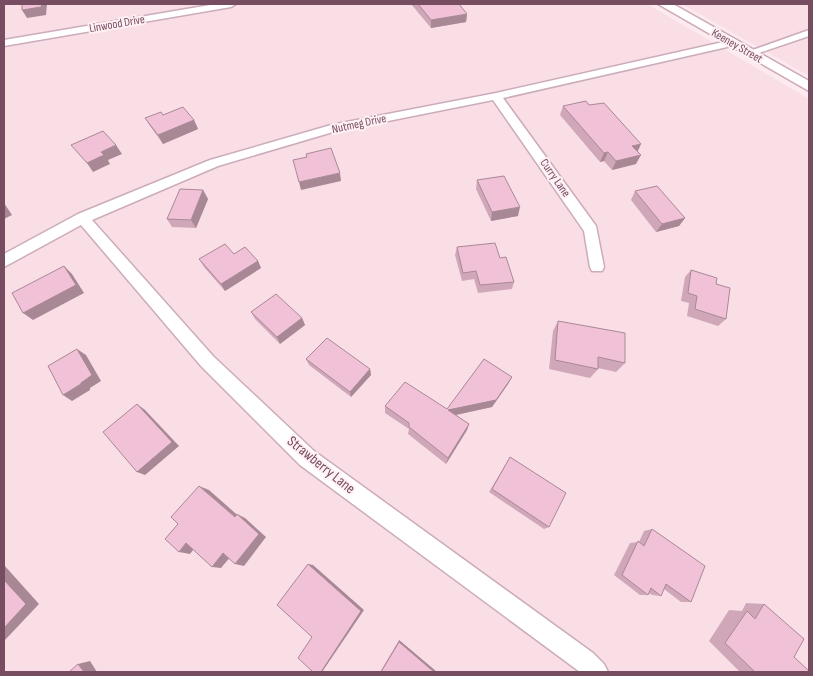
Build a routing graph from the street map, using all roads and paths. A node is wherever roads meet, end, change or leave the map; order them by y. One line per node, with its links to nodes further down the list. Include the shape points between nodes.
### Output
1 (231, 4): 4 (street, Linwood Drive)
2 (664, 4): 5 (main road, Keeney Street)
3 (809, 33): 6 (street)
4 (4, 43)
5 (732, 43): 6 (main road, Keeney Street); 8 (street, Nutmeg Drive)
6 (749, 53): 7 (main road, Keeney Street)
7 (809, 88)
8 (496, 96): 9 (street, Nutmeg Drive, via 313,134 214,163); 11 (street, Curry Lane, via 591,230)
9 (83, 218): 10 (street, Nutmeg Drive); 12 (street, Strawberry Lane, via 207,361 307,458)
10 (4, 261)
11 (597, 267)
12 (596, 672)

